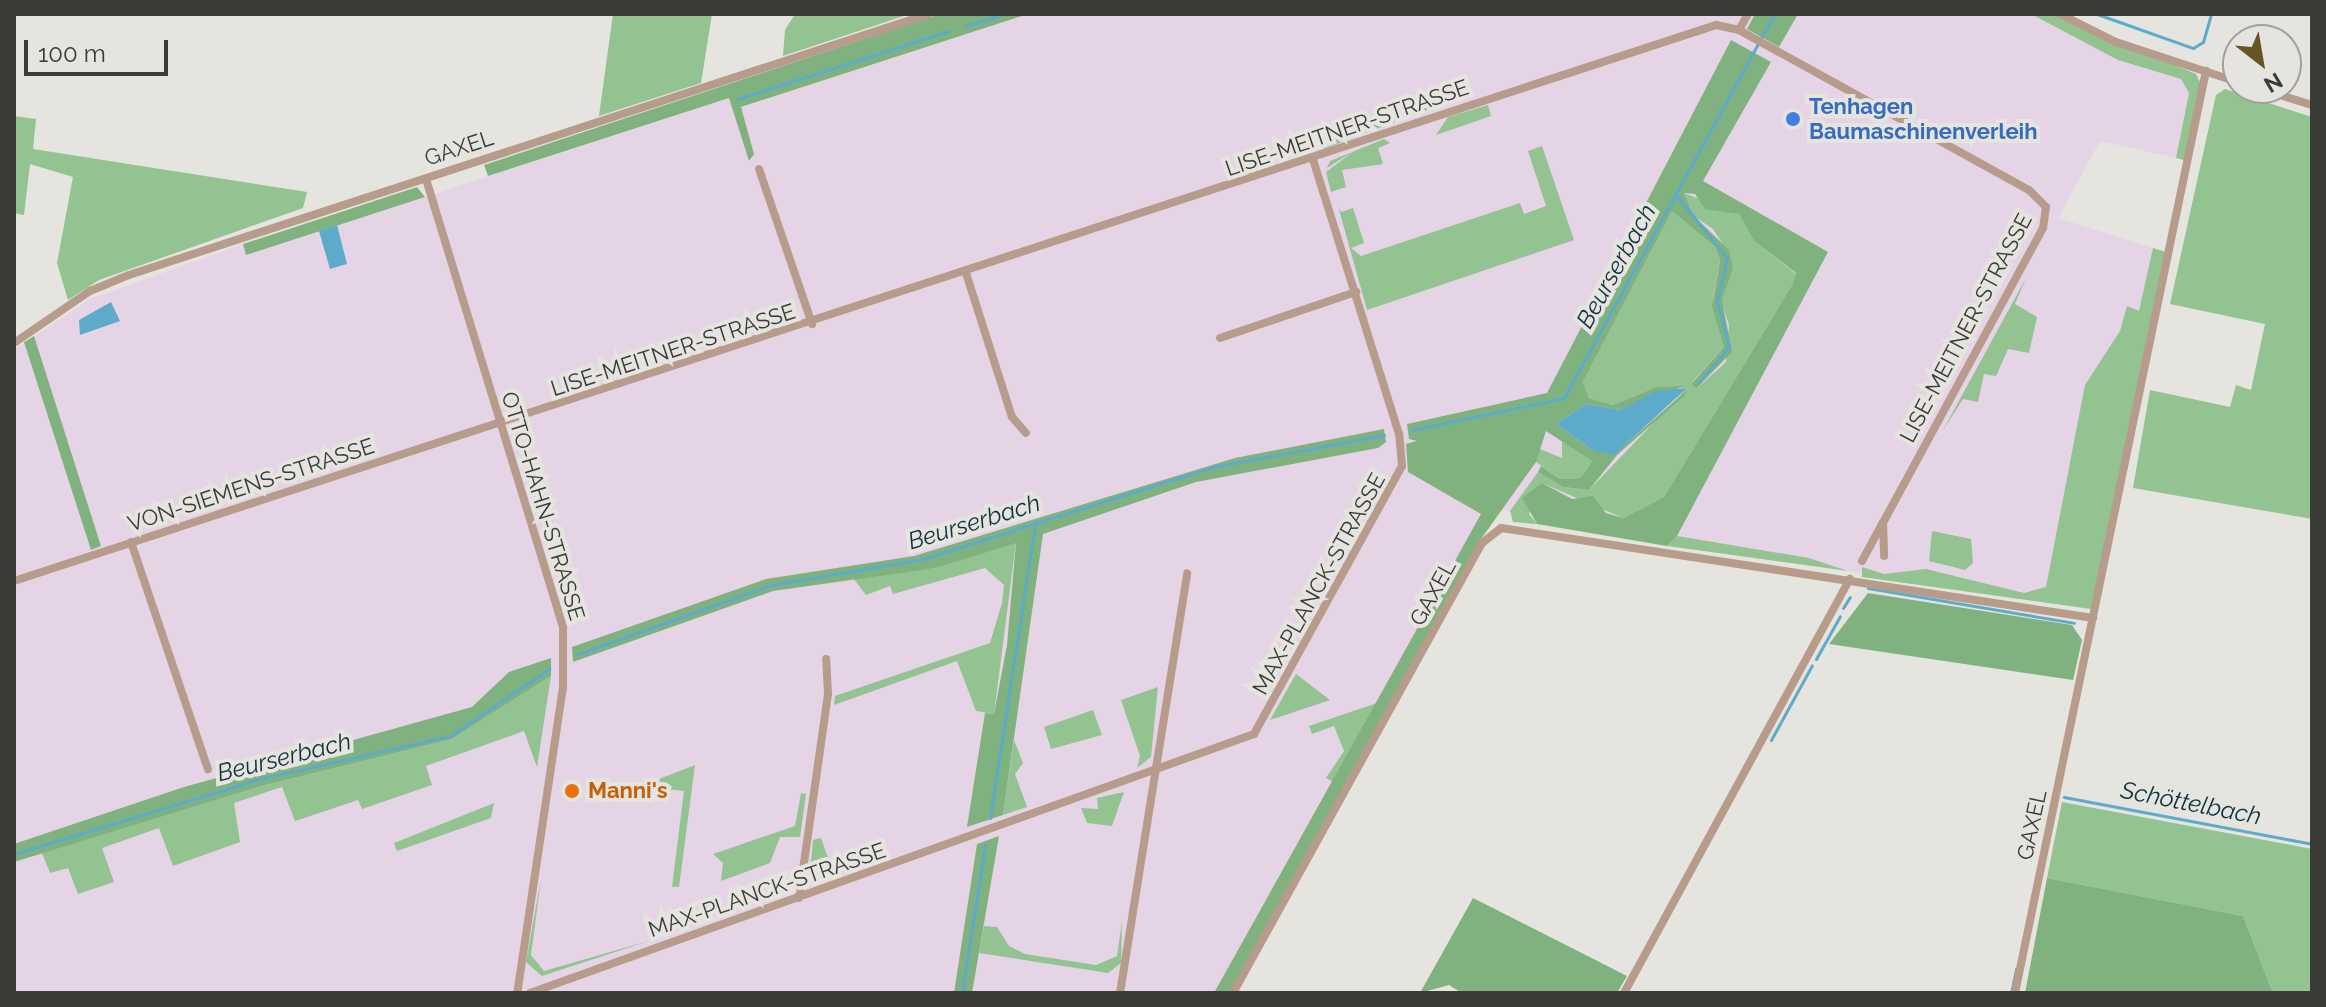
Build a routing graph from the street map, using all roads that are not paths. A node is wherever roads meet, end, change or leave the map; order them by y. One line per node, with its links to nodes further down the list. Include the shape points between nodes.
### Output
1 (929, 14): 9 (street, GAXEL)
2 (1748, 14): 4 (street)
3 (2060, 14): 5 (street)
4 (1739, 30): 7 (street, LISE-MEITNER-STRASSE, via 1689,30); 17 (street, LISE-MEITNER-STRASSE, via 2029,190 2046,207 2043,228)
5 (2206, 71): 6 (street); 24 (street, GAXEL)
6 (2222, 76)
7 (1313, 159): 10 (street, LISE-MEITNER-STRASSE); 11 (street, MAX-PLANCK-STRASSE)
8 (759, 169): 12 (street, LISE-MEITNER-STRASSE)
9 (426, 179): 14 (street, GAXEL, via 113,281); 15 (street, OTTO-HAHN-STRASSE)
10 (966, 273): 12 (street, LISE-MEITNER-STRASSE); 16 (street, via 1012,417)
11 (1356, 292): 13 (street); 27 (street, MAX-PLANCK-STRASSE, via 1399,434 1400,475 1258,730)
12 (812, 324): 15 (street, LISE-MEITNER-STRASSE)
13 (1220, 338)
14 (14, 343)
15 (500, 425): 18 (street, VON-SIEMENS-STRASSE); 29 (street, OTTO-HAHN-STRASSE, via 566,658)
16 (1026, 433)
17 (1883, 523): 19 (street); 20 (street, LISE-MEITNER-STRASSE)
18 (131, 542): 23 (street, VON-SIEMENS-STRASSE); 26 (street)
19 (1884, 556)
20 (1862, 561)
21 (1187, 573): 27 (street)
22 (1850, 579): 24 (street, GAXEL); 32 (street, GAXEL, via 1523,526 1491,534); 33 (street)
23 (14, 581)
24 (2093, 618): 34 (street, GAXEL)
25 (826, 659): 28 (street, via 828,694)
26 (208, 769)
27 (1152, 773): 28 (street, MAX-PLANCK-STRASSE); 31 (street)
28 (799, 898): 30 (street, MAX-PLANCK-STRASSE)
29 (517, 993)
30 (530, 993)
31 (1120, 993)
32 (1233, 993)
33 (1624, 993)
34 (2015, 993)

